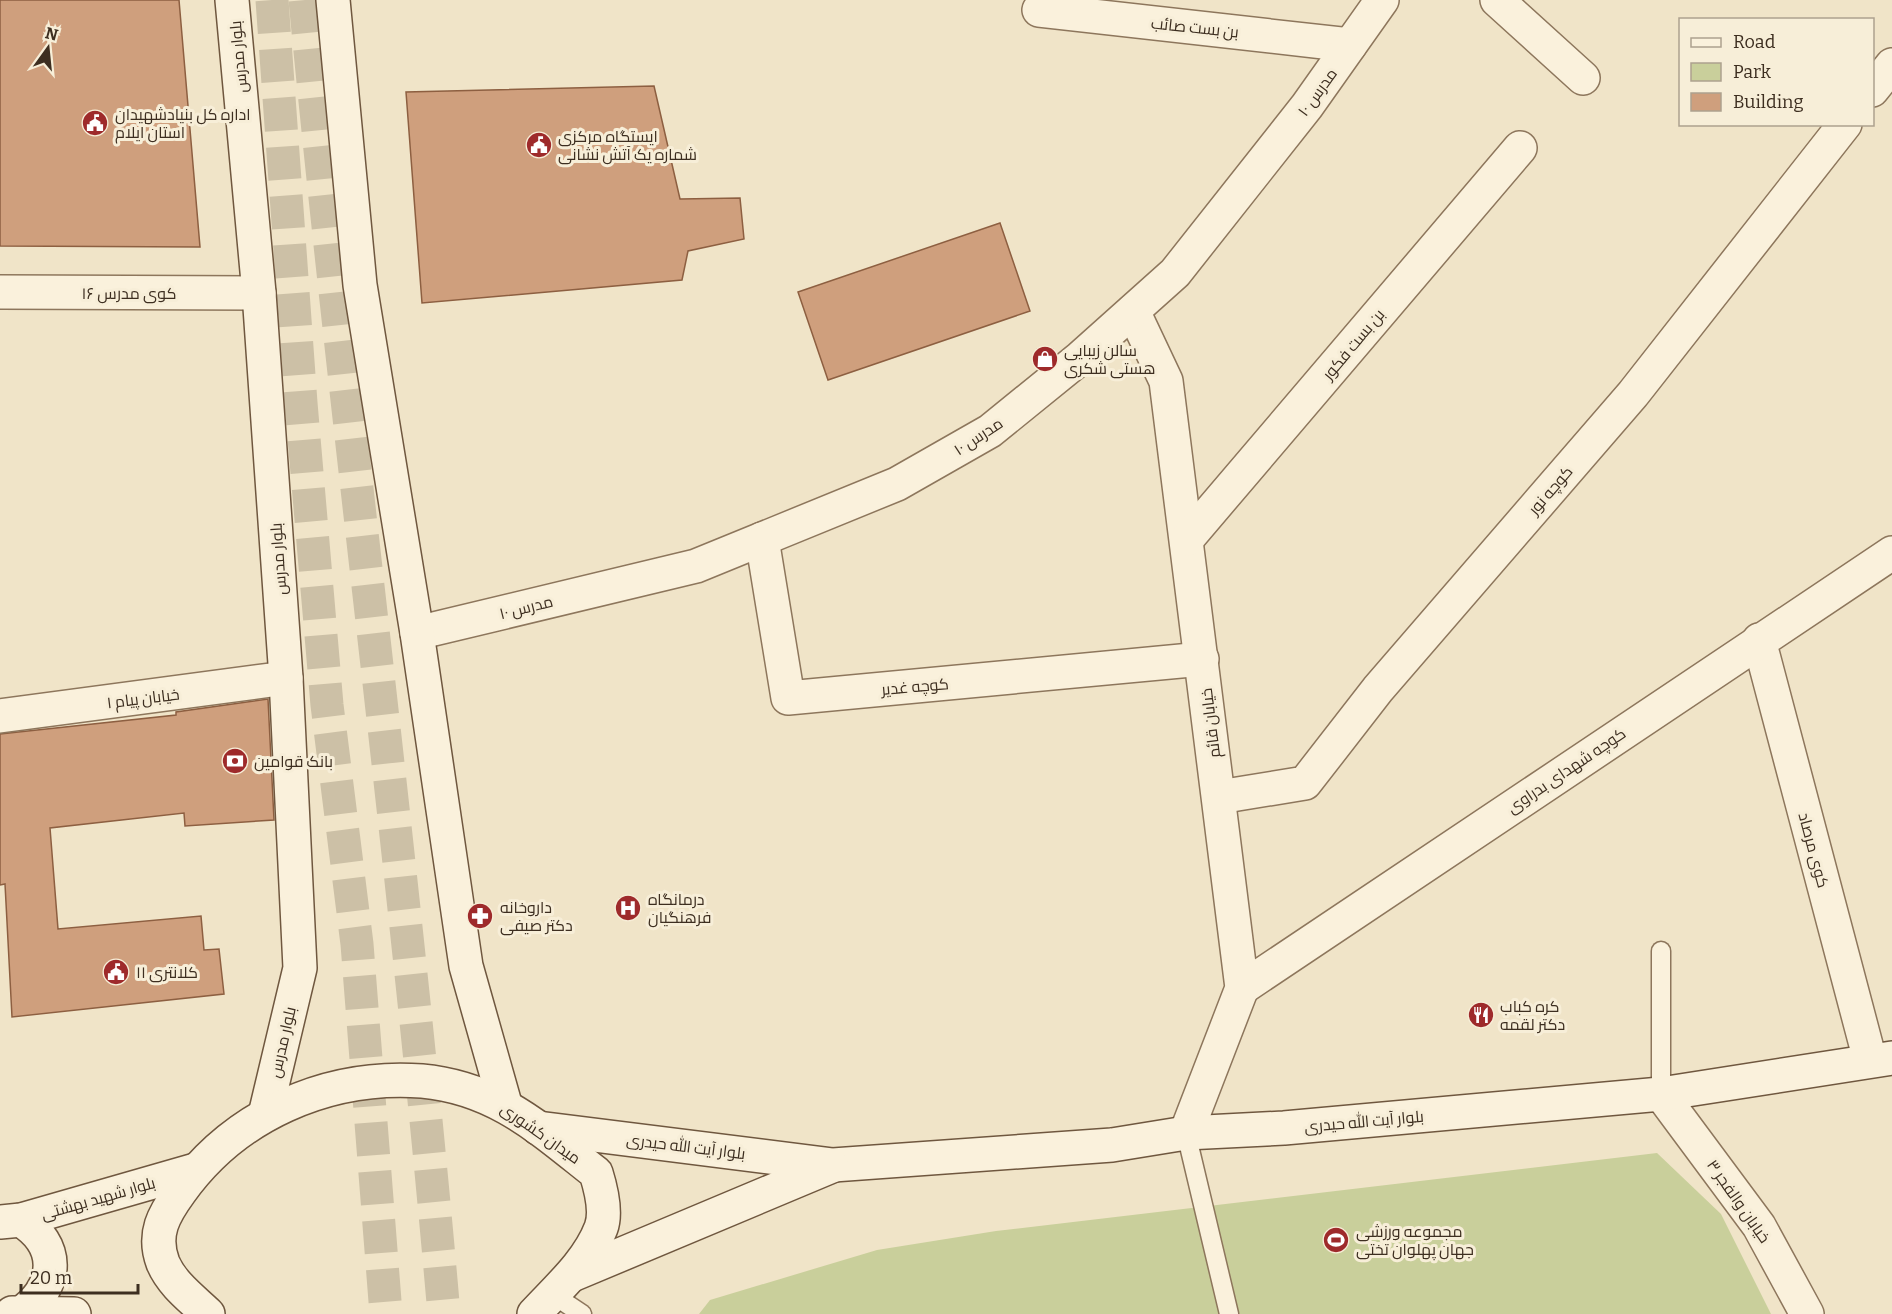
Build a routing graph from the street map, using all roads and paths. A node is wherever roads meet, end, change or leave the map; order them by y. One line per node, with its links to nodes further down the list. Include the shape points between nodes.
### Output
1 (232, 0): 13 (street, بلوار مدرس)
2 (333, 0): 18 (street, via 360,285)
3 (1382, 0): 6 (street, مدرس ۱۰)
4 (1497, 0): 8 (street)
5 (1039, 10): 6 (street, بن بست صائب)
6 (1350, 45): 14 (street, مدرس ۱۰, via 1308,106 1175,273)
7 (1892, 66): 9 (street)
8 (1582, 78)
9 (1874, 88)
10 (1843, 126): 23 (street, کوچه نور, via 1633,394 1378,690 1305,783)
11 (1520, 148): 16 (street, بن بست فکور)
12 (0, 292): 13 (street, کوی مدرس ۱۶)
13 (259, 294): 21 (street, بلوار مدرس)
14 (1133, 311): 15 (street, مدرس ۱۰, via 990,431 897,484); 16 (street, خیابان قائم, via 1166,381)
15 (762, 538): 18 (street, مدرس ۱۰, via 696,566); 20 (street, کوچه غدیر, via 788,698)
16 (1187, 539): 20 (street, خیابان قائم)
17 (1892, 554): 19 (street, کوچه شهدای بدراوی)
18 (417, 633): 28 (street, via 466,966)
19 (1759, 640): 25 (street, کوچه شهدای بدراوی); 26 (street, کوی مرصاد)
20 (1202, 659): 23 (street, خیابان قائم)
21 (286, 678): 22 (street, خیابان پیام ۱); 29 (street, بلوار مدرس, via 300,968)
22 (0, 716)
23 (1219, 797): 25 (street, خیابان قائم)
24 (1660, 951): 27 (lane)
25 (1242, 988): 31 (street, خیابان قائم)
26 (1881, 1059): 27 (street, بلوار آیت الله حیدری)
27 (1661, 1094): 31 (street, بلوار آیت الله حیدری, via 1284,1128); 41 (street, خیابان والفجر ۳, via 1759,1226)
28 (505, 1104): 29 (street, میدان کشوری, via 471,1091 422,1082 353,1083 288,1102); 30 (street, میدان کشوری)
29 (265, 1115): 33 (street, میدان کشوری, via 238,1131)
30 (538, 1128): 32 (street, بلوار آیت الله حیدری); 35 (street, میدان کشوری, via 596,1173 601,1191 601,1228)
31 (1186, 1132): 32 (street, بلوار آیت الله حیدری, via 1112,1145); 40 (lane)
32 (833, 1165): 35 (street, بلوار آیت الله حیدری)
33 (195, 1170): 34 (street, بلوار شهید بهشتی); 38 (street, میدان کشوری, via 162,1217 159,1239 162,1261 173,1281)
34 (10, 1221): 36 (street, via 34,1229 49,1254 50,1269 37,1301)
35 (553, 1295): 39 (lane)
36 (14, 1313): 37 (street)
37 (74, 1314)
38 (208, 1314)
39 (582, 1314)
40 (1229, 1314)
41 (1807, 1314)

